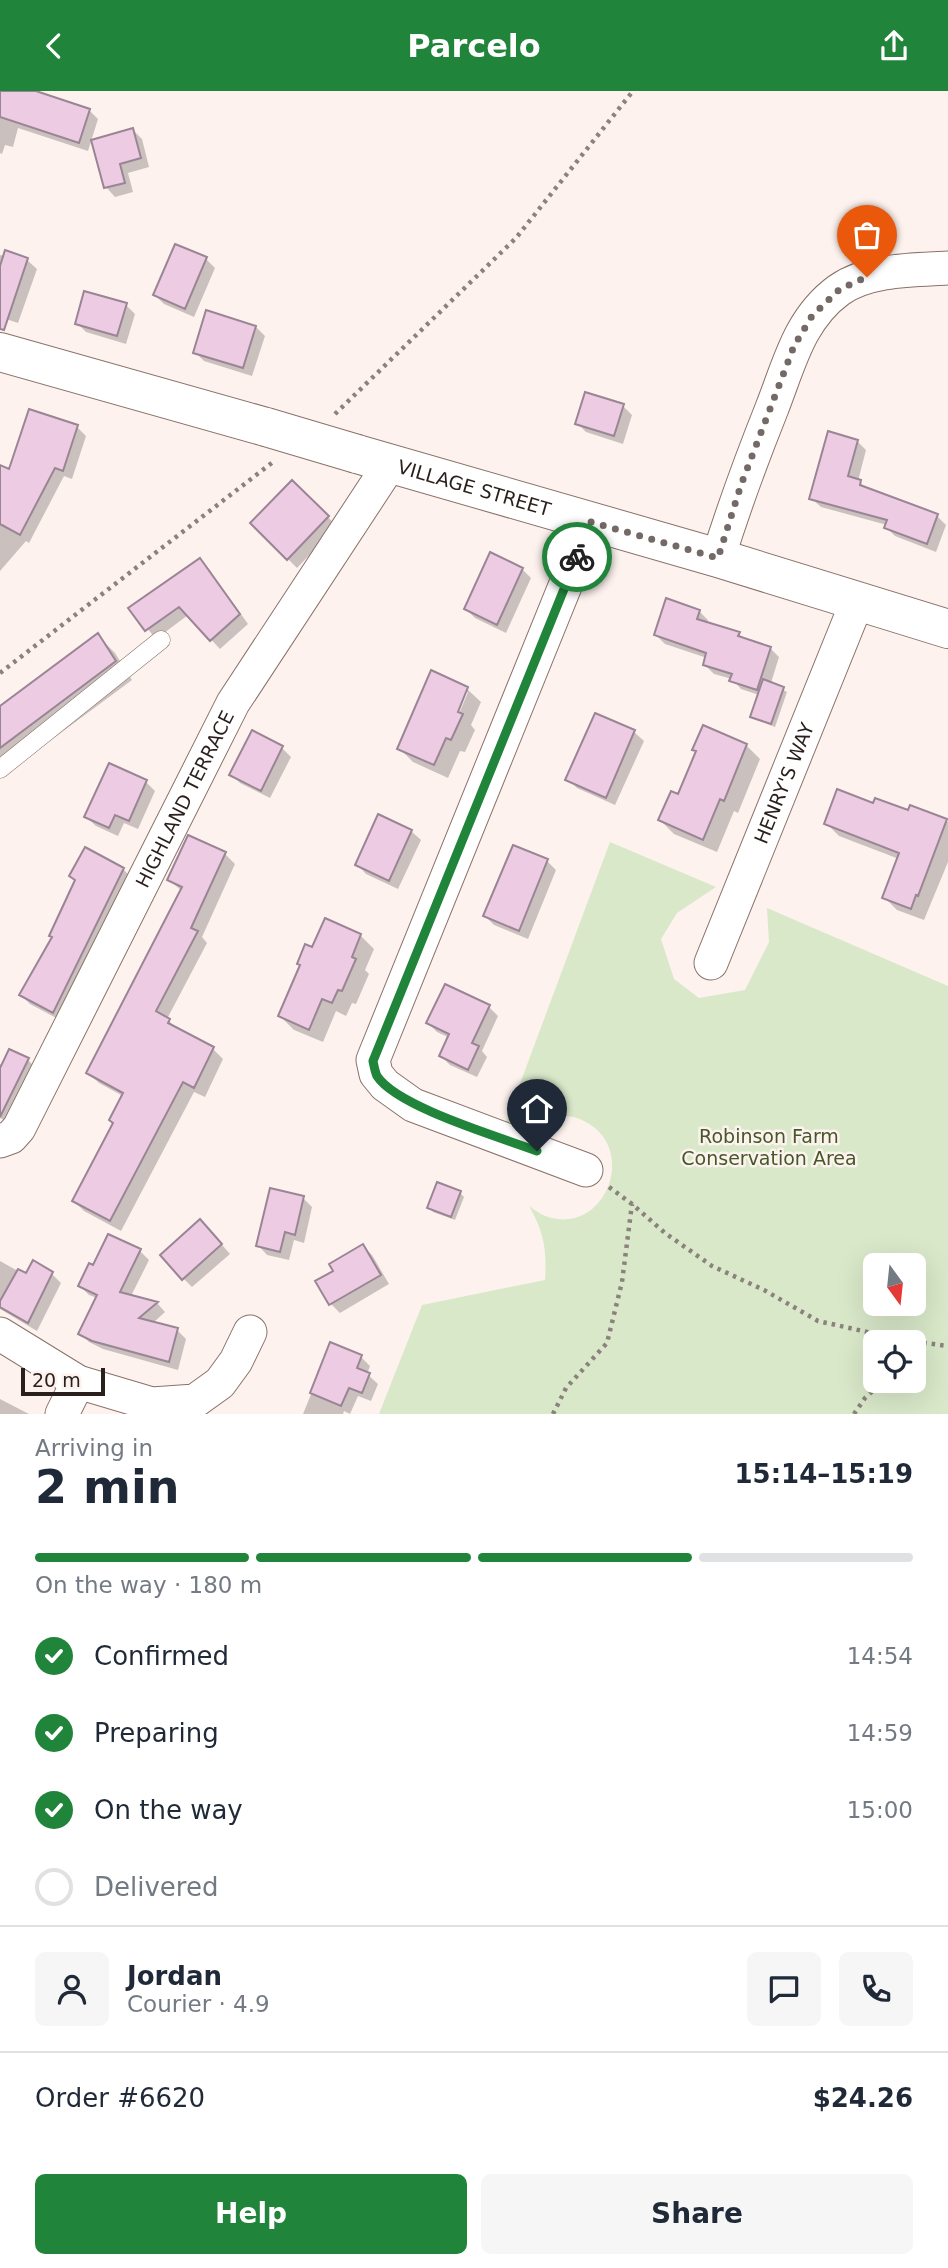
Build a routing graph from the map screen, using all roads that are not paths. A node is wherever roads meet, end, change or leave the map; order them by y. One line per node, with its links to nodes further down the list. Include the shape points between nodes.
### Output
1 (948, 268): 5 (street, via 867,277 840,289 812,316 794,346)
2 (2, 357): 3 (main road, VILLAGE STREET, bridge, via 274,441)
3 (373, 459): 4 (main road, VILLAGE STREET); 11 (street, HIGHLAND TERRACE, via 233,703 19,1128)
4 (591, 522): 5 (main road, VILLAGE STREET); 12 (street, via 373,1061 385,1085 413,1105)
5 (718, 558): 6 (main road, VILLAGE STREET)
6 (857, 602): 7 (main road, VILLAGE STREET); 10 (street, HENRY'S WAY)
7 (948, 629)
8 (161, 640): 9 (lane)
9 (0, 769)
10 (711, 963)
11 (0, 1142)
12 (586, 1170)
13 (250, 1332): 15 (street, via 220,1383 195,1401 152,1404)
14 (0, 1334): 15 (street)
15 (78, 1382): 16 (street)
16 (62, 1414)

